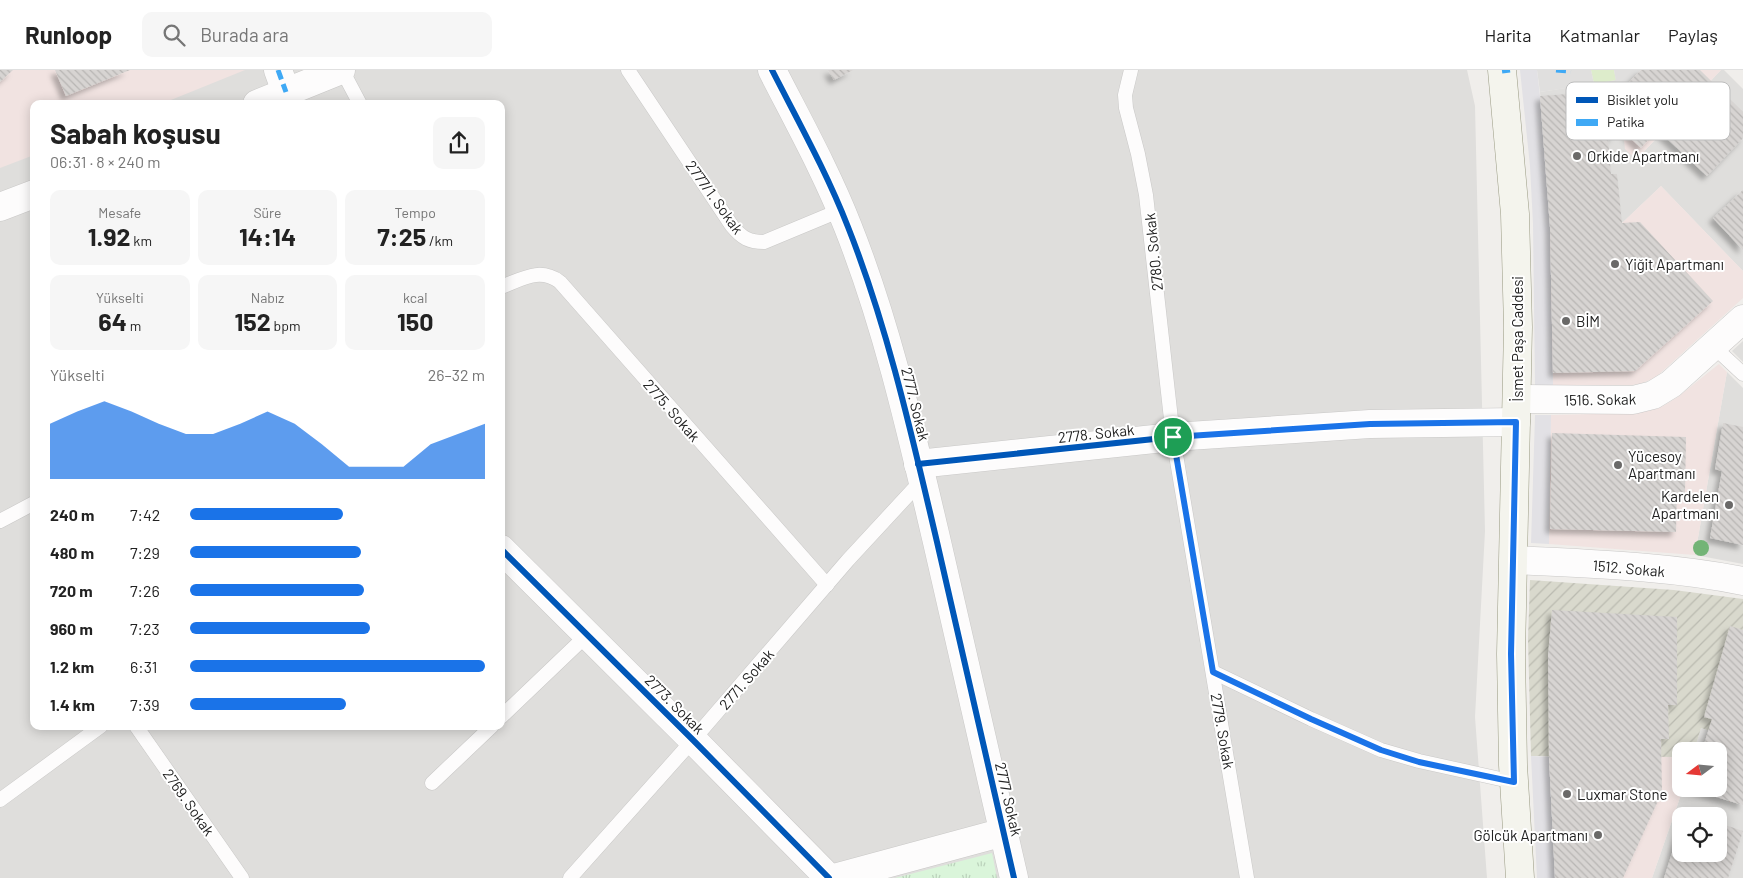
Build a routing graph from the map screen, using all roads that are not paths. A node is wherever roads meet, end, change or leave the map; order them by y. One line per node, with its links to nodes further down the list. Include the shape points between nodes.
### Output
1 (342, 70): 6 (street); 8 (lane)
2 (628, 70): 11 (lane, 2777/1. Sokak, via 742,237 752,242 764,242)
3 (772, 70): 11 (street, 2777. Sokak)
4 (1131, 70): 17 (lane, 2780. Sokak, via 1125,95 1126,108 1146,196)
5 (1502, 70): 16 (main road, İsmet Paşa Caddesi, via 1515,214)
6 (282, 81): 7 (street)
7 (261, 100)
8 (358, 100)
9 (30, 196): 10 (street)
10 (0, 207)
11 (840, 210): 18 (street, 2777. Sokak, via 887,342)
12 (505, 286): 24 (lane, 2775. Sokak, via 542,274 560,282)
13 (1743, 319): 14 (street, 1516. Sokak)
14 (1713, 346): 15 (lane); 16 (street, 1516. Sokak, via 1667,388 1653,395 1633,400)
15 (1743, 374)
16 (1517, 411): 17 (street, 2778. Sokak); 22 (main road, İsmet Paşa Caddesi)
17 (1173, 437): 18 (street, 2778. Sokak); 26 (lane, 2779. Sokak)
18 (920, 472): 24 (lane, 2771. Sokak); 35 (street, 2777. Sokak)
19 (30, 505): 20 (lane)
20 (0, 521)
21 (505, 553): 25 (street, 2773. Sokak)
22 (1514, 560): 23 (street, 1512. Sokak, via 1654,569); 32 (main road, İsmet Paşa Caddesi, via 1511,654)
23 (1743, 581)
24 (827, 585): 31 (lane, 2771. Sokak)
25 (588, 634): 27 (lane); 31 (street, 2773. Sokak)
26 (1213, 672): 32 (lane, via 1381,750 1419,762); 41 (lane, 2779. Sokak)
27 (505, 713)
28 (96, 730): 34 (lane)
29 (139, 730): 37 (lane, 2769. Sokak)
30 (488, 730): 33 (lane)
31 (693, 740): 36 (lane, 2771. Sokak); 38 (street, 2773. Sokak)
32 (1514, 782): 42 (main road, İsmet Paşa Caddesi)
33 (432, 783)
34 (0, 800)
35 (1004, 832): 39 (street); 40 (street, 2777. Sokak)
36 (578, 876)
37 (242, 878)
38 (829, 878)
39 (834, 878)
40 (1014, 878)
41 (1247, 878)
42 (1520, 878)

